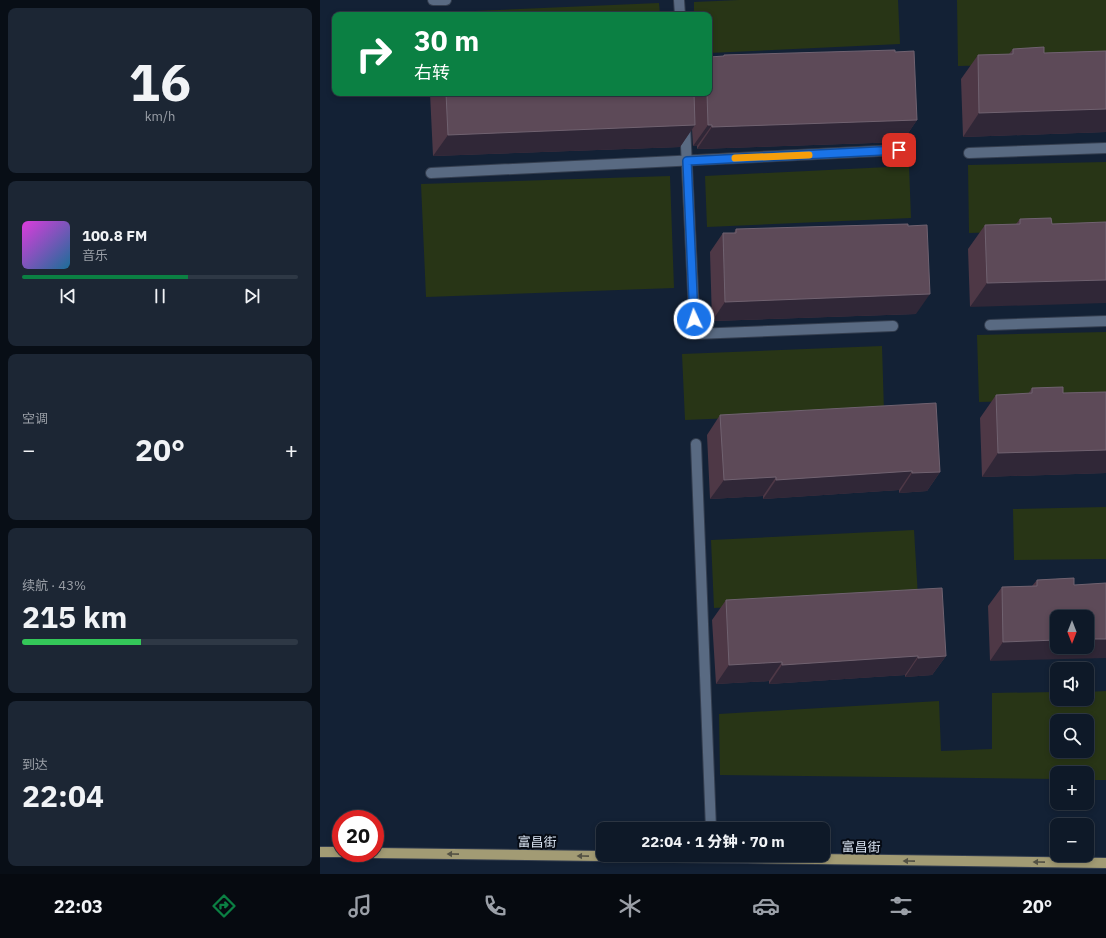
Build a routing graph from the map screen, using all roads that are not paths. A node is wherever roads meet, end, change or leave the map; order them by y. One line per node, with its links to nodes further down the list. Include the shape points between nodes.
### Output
1 (433, 0): 2 (lane)
2 (446, 0)
3 (679, 0): 4 (lane)
4 (680, 12)
5 (685, 116): 9 (lane)
6 (1106, 148): 8 (lane)
7 (899, 150): 9 (lane)
8 (969, 153)
9 (687, 161): 10 (lane); 13 (lane, via 695,334)
10 (431, 173)
11 (1106, 320): 12 (lane)
12 (990, 324)
13 (893, 326)
14 (696, 444): 15 (lane)
15 (711, 822)
16 (320, 852): 17 (main road)
17 (332, 852)
18 (384, 853): 19 (main road, 富昌街, one-way to 18)
19 (596, 855)
20 (830, 858): 21 (main road, 富昌街, one-way to 20)
21 (1106, 864)

